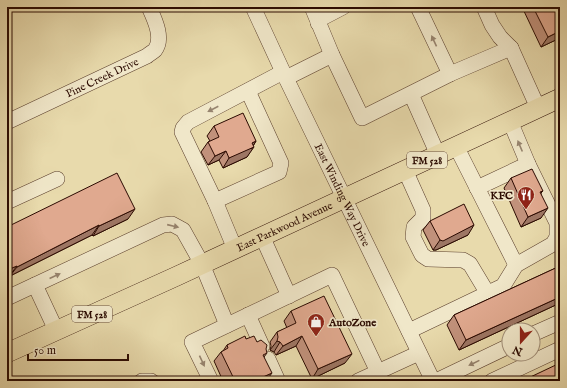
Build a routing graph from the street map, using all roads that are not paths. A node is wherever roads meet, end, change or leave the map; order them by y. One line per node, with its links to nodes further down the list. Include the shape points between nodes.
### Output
1 (149, 7): 17 (street, Pine Creek Drive, via 158,31 155,50)
2 (253, 7): 11 (street, East Winding Way Drive)
3 (312, 7): 7 (street)
4 (343, 7): 7 (street, via 322,18)
5 (418, 7): 10 (street, one-way to 5)
6 (484, 7): 8 (street, via 492,25)
7 (318, 23): 9 (street)
8 (511, 48): 10 (street); 15 (street)
9 (332, 55): 11 (street); 13 (street, via 362,118)
10 (450, 74): 13 (street)
11 (285, 75): 12 (street); 24 (street, East Winding Way Drive)
12 (248, 91): 25 (street, one-way to 25, via 188,122 183,128 182,132); 25 (street, via 281,163 279,172)
13 (411, 94): 19 (street)
14 (560, 98): 15 (main road, East Parkwood Avenue / FM 528)
15 (538, 108): 16 (main road, East Parkwood Avenue / FM 528)
16 (510, 121): 18 (main road, East Parkwood Avenue / FM 528); 20 (street, one-way to 16)
17 (7, 122)
18 (456, 146): 19 (main road, East Parkwood Avenue / FM 528); 23 (street)
19 (438, 155): 21 (main road, East Parkwood Avenue / FM 528)
20 (528, 164): 23 (street); 30 (street, via 557,223 558,232 553,244)
21 (405, 170): 24 (main road, East Parkwood Avenue / FM 528); 32 (street, via 423,210 423,218 414,227 413,237 422,255 428,259 463,260 470,264)
22 (57, 179): 26 (street)
23 (477, 188): 30 (street)
24 (344, 198): 27 (main road, East Parkwood Avenue / FM 528); 40 (street, East Winding Way Drive)
25 (215, 201): 28 (street)
26 (7, 202)
27 (262, 236): 28 (main road, East Parkwood Avenue / FM 528); 33 (street)
28 (234, 249): 29 (main road, East Parkwood Avenue / FM 528)
29 (202, 264): 31 (street, one-way to 29, via 163,225 172,224 183,230); 37 (street); 38 (main road, East Parkwood Avenue / FM 528)
30 (516, 265): 32 (street, via 503,286)
31 (35, 285): 34 (street); 38 (street)
32 (488, 294): 40 (street)
33 (289, 296): 35 (street); 45 (street, via 332,275)
34 (7, 298)
35 (248, 315): 37 (street); 49 (street)
36 (560, 322): 39 (street)
37 (227, 325): 48 (street, one-way to 48, via 192,342)
38 (56, 330): 43 (main road, East Parkwood Avenue / FM 528)
39 (541, 330)
40 (409, 331): 44 (street, East Winding Way Drive)
41 (560, 349): 52 (street)
42 (501, 350): 51 (street, one-way to 51)
43 (7, 353)
44 (419, 353): 45 (street); 51 (street, East Winding Way Drive)
45 (378, 372): 50 (street)
46 (142, 381): 47 (street)
47 (151, 381)
48 (211, 381)
49 (278, 381)
50 (358, 381)
51 (435, 381)
52 (492, 381)

